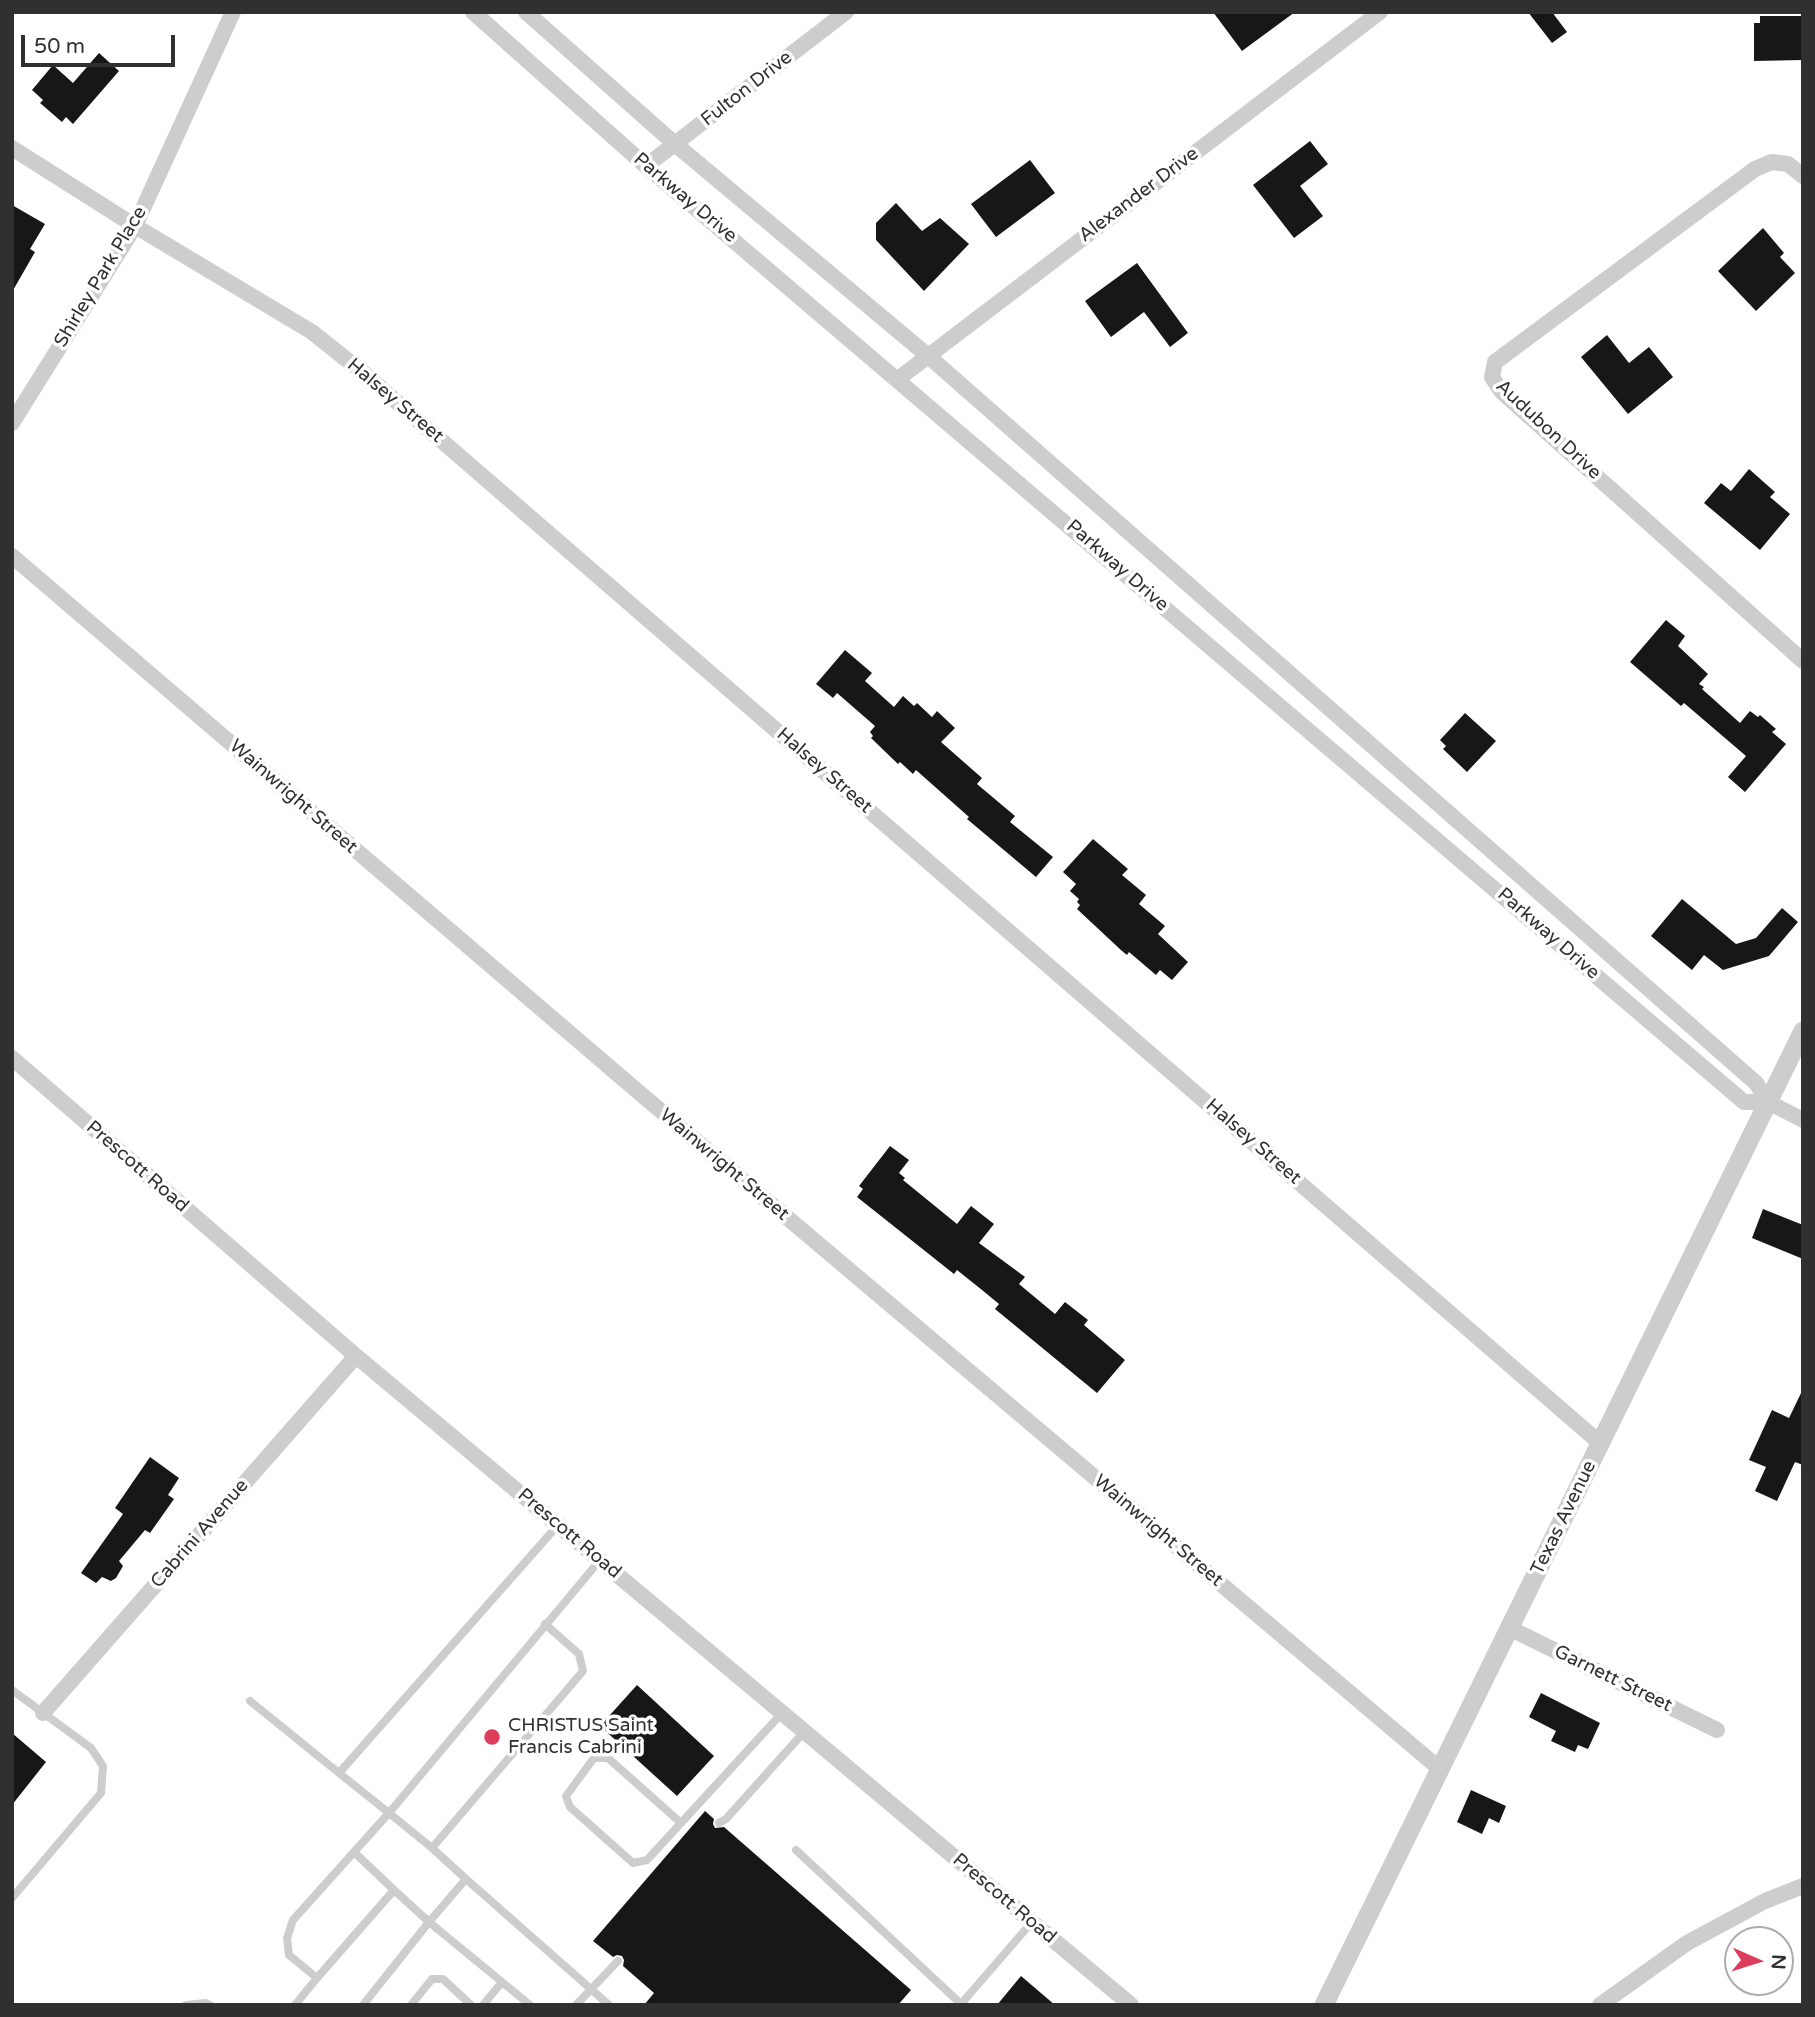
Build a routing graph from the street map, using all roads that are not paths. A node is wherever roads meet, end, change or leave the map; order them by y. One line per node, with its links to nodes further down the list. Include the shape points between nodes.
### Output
1 (233, 12): 10 (street, Shirley Park Place)
2 (473, 12): 8 (street, Parkway Drive)
3 (526, 12): 6 (street, Parkway Drive)
4 (846, 12): 6 (street, Fulton Drive)
5 (1380, 12): 11 (street, Alexander Drive)
6 (675, 145): 8 (street, Fulton Drive); 11 (street, Parkway Drive)
7 (12, 148): 10 (street, Halsey Street)
8 (646, 166): 12 (street, Parkway Drive)
9 (1803, 177): 15 (street, Audubon Drive, via 1788,164 1755,169 1495,362 1492,377 1501,391)
10 (135, 226): 13 (street, Shirley Park Place); 21 (street, Halsey Street, via 312,332 361,371)
11 (927, 355): 12 (street, Alexander Drive); 18 (street, Parkway Drive, via 1756,1083)
12 (898, 379): 18 (street, Parkway Drive, via 1744,1101)
13 (12, 423)
14 (12, 556): 32 (street, Wainwright Street)
15 (1803, 662)
16 (1803, 1031): 18 (street, Texas Avenue)
17 (12, 1058): 20 (street, Prescott Road)
18 (1768, 1102): 19 (street, Parkway Drive); 21 (street, Texas Avenue)
19 (1803, 1120)
20 (356, 1356): 22 (street, Prescott Road); 28 (street, Cabrini Avenue)
21 (1600, 1443): 25 (street, Texas Avenue)
22 (558, 1525): 23 (street, Prescott Road); 33 (lane)
23 (600, 1560): 24 (lane); 29 (street, Prescott Road)
24 (545, 1624): 34 (lane); 37 (lane, via 579,1654 583,1671)
25 (1509, 1628): 30 (street, Garnett Street); 32 (street, Texas Avenue)
26 (12, 1690): 28 (lane)
27 (250, 1701): 33 (lane)
28 (43, 1713): 43 (lane, via 90,1748 103,1766 101,1793)
29 (782, 1713): 31 (street, Prescott Road); 35 (lane)
30 (1717, 1730)
31 (804, 1732): 36 (lane); 45 (street, Prescott Road)
32 (1440, 1769): 62 (street, Texas Avenue)
33 (339, 1773): 34 (lane)
34 (389, 1813): 37 (lane); 39 (lane)
35 (681, 1823): 35 (lane, via 648,1860 633,1863 570,1807 566,1796 594,1758 608,1758)
36 (723, 1823)
37 (432, 1848): 40 (lane)
38 (796, 1850): 50 (lane)
39 (354, 1852): 42 (lane); 47 (lane, via 293,1920 287,1938 289,1955)
40 (467, 1879): 44 (lane); 49 (lane)
41 (1803, 1886): 63 (street, via 1687,1943)
42 (394, 1890): 44 (lane); 47 (lane)
43 (12, 1898)
44 (429, 1922): 48 (lane); 54 (lane)
45 (1031, 1922): 50 (lane); 61 (street, Prescott Road)
46 (614, 1962): 49 (lane)
47 (317, 1978): 53 (lane)
48 (502, 1982): 57 (lane); 58 (lane)
49 (591, 1988): 59 (lane); 60 (lane)
50 (960, 2004)
51 (186, 2005): 52 (lane)
52 (209, 2005)
53 (295, 2005)
54 (363, 2005)
55 (411, 2005): 56 (lane, via 432,1979 443,1979)
56 (471, 2005)
57 (483, 2005)
58 (530, 2005)
59 (576, 2005)
60 (609, 2005)
61 (1130, 2005)
62 (1324, 2005)
63 (1600, 2005)

